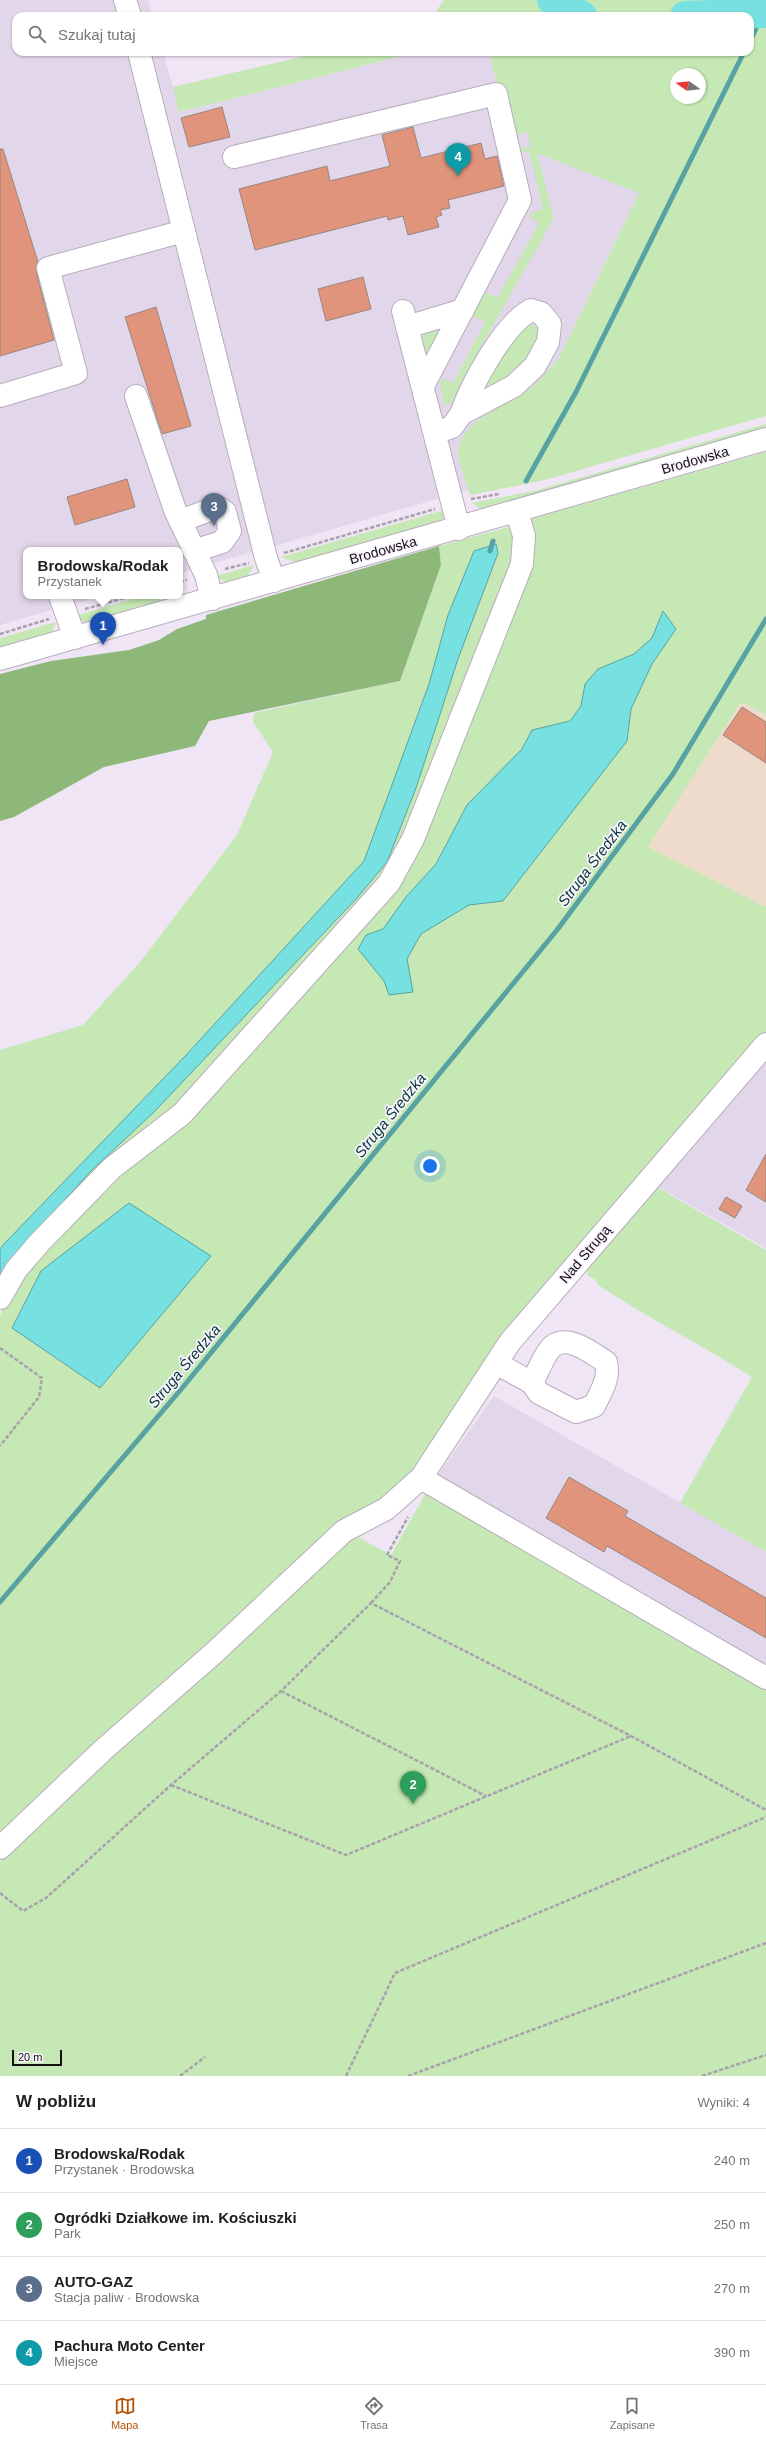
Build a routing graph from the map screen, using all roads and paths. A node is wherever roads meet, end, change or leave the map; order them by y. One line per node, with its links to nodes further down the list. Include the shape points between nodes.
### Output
1 (125, 0): 2 (street)
2 (129, 12)
3 (140, 56): 5 (street)
4 (234, 157): 6 (street, via 496,94 520,200)
5 (184, 230): 8 (street, via 48,268 76,373); 19 (street)
6 (462, 310): 7 (street); 7 (street, via 405,319)
7 (423, 386): 11 (street)
8 (0, 396)
9 (136, 396): 16 (street)
10 (461, 414): 10 (street, via 469,392 509,329 519,317 531,310 541,313 550,324 548,342 535,366 514,386); 11 (street, via 452,427)
11 (435, 433): 14 (street)
12 (766, 440): 15 (street, Brodowska)
13 (507, 493): 14 (path)
14 (453, 504): 17 (street); 19 (path)
15 (520, 511): 17 (street, Brodowska); 28 (street, via 524,536 522,564 414,839 389,883 182,1114 112,1168 40,1242 16,1270)
16 (180, 521): 18 (street); 18 (street, via 218,507 225,512 230,531 222,542)
17 (466, 527): 22 (street, Brodowska)
18 (194, 551): 20 (street)
19 (266, 558): 20 (path); 22 (street)
20 (206, 575): 21 (path); 24 (street)
21 (183, 581)
22 (274, 581): 24 (street, Brodowska)
23 (61, 599): 25 (street)
24 (212, 599): 25 (street, Brodowska)
25 (75, 638): 26 (street, Brodowska)
26 (0, 659)
27 (766, 1044): 30 (street, Nad Strugą, via 510,1342)
28 (0, 1298)
29 (0, 1348): 32 (path, via 42,1378 39,1397)
30 (496, 1363): 31 (street); 33 (street, Nad Strugą)
31 (532, 1383)
32 (0, 1446)
33 (421, 1478): 36 (street); 43 (street, Nad Strugą, via 386,1509 344,1531 215,1652 103,1750)
34 (410, 1514): 35 (path, via 387,1555 400,1561 390,1582)
35 (371, 1603): 37 (path); 38 (path)
36 (766, 1678)
37 (281, 1691): 39 (path); 40 (path)
38 (631, 1736): 40 (path); 41 (path)
39 (171, 1786): 40 (path, via 346,1855); 44 (path, via 46,1898 23,1911)
40 (486, 1796)
41 (766, 1810)
42 (766, 1817): 49 (path, via 395,1973)
43 (0, 1848)
44 (0, 1893)
45 (766, 1943): 50 (path)
46 (766, 2055): 51 (path)
47 (205, 2057): 48 (path)
48 (180, 2076)
49 (346, 2076)
50 (408, 2076)
51 (702, 2076)

